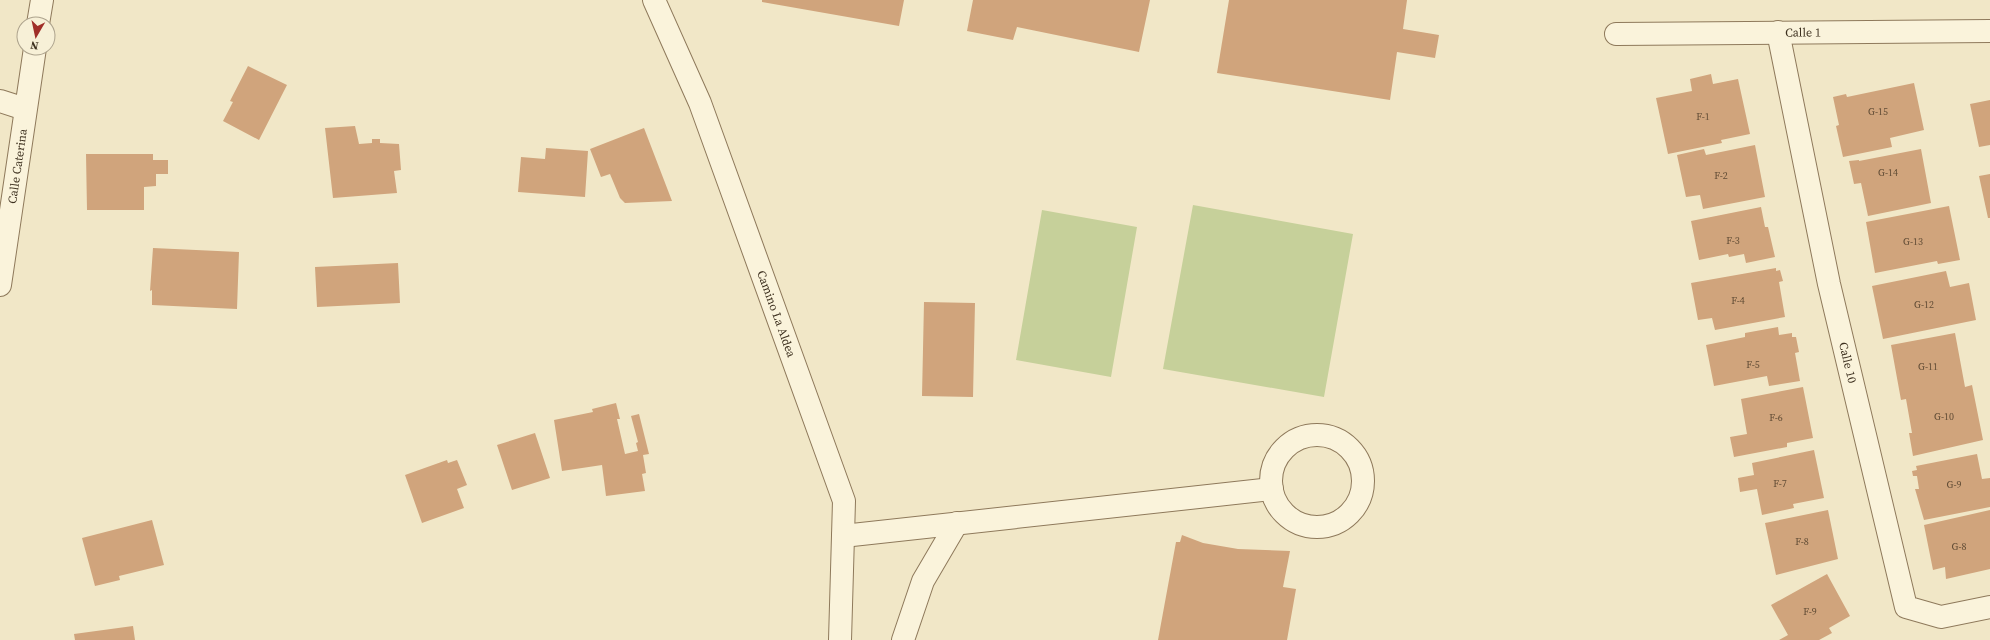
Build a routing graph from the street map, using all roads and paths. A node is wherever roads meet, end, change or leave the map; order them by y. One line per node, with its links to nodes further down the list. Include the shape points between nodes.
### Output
1 (42, 0): 3 (street)
2 (654, 0): 13 (street, Camino La Aldea, via 700,103 844,501)
3 (39, 16)
4 (1990, 31): 5 (street, Calle 1)
5 (1778, 32): 6 (street, Calle 1); 14 (street, Calle 10, via 1829,284 1906,607 1941,617)
6 (1616, 34)
7 (34, 56): 9 (street, Calle Caterina)
8 (0, 101): 9 (street)
9 (25, 109): 10 (street, Calle Caterina)
10 (0, 285)
11 (1272, 489): 11 (street, via 1278,507 1287,516 1298,524 1323,527 1346,518 1355,509 1364,485 1363,472 1352,450 1342,442 1331,436 1305,436 1294,441 1276,459 1271,471); 12 (street)
12 (957, 523): 13 (street); 16 (street, via 923,581)
13 (843, 536): 15 (street, Camino La Aldea)
14 (1990, 606)
15 (840, 640)
16 (904, 640)

